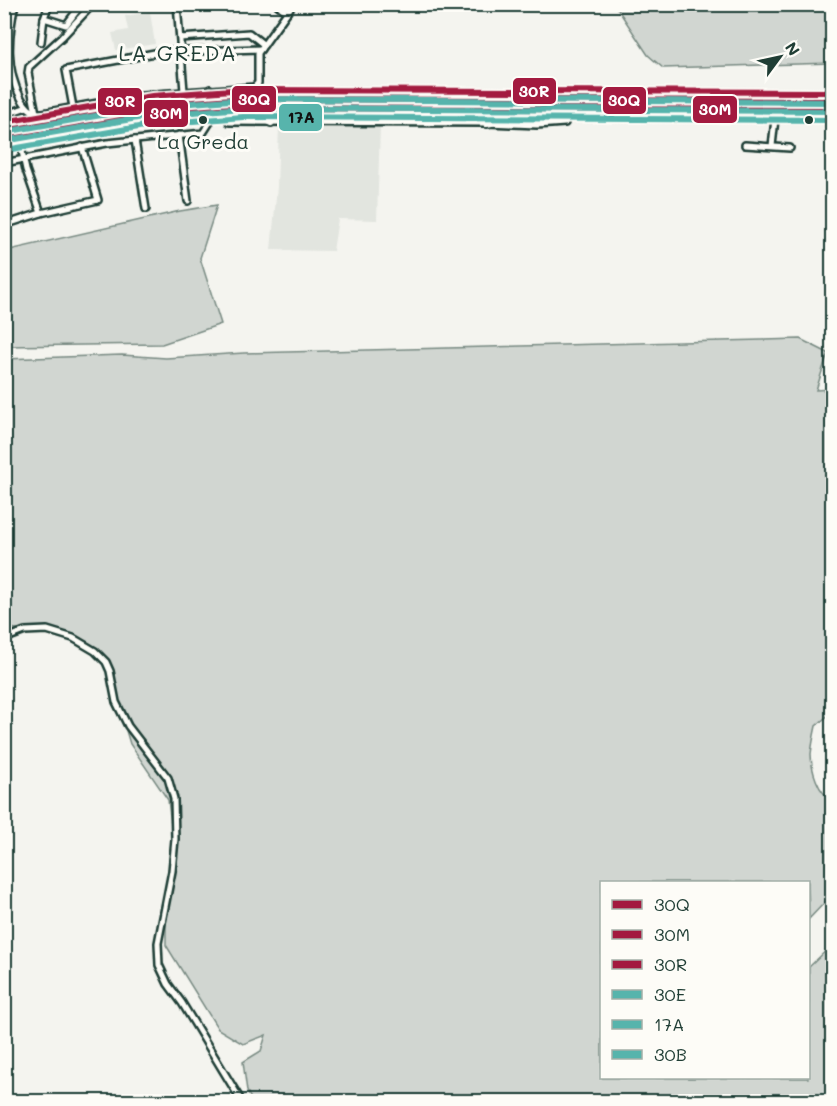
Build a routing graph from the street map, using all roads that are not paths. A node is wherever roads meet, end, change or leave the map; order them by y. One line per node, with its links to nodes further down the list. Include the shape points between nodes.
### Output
1 (15, 4): 18 (street, via 9,39 10,65 16,88)
2 (49, 4): 9 (street)
3 (82, 4): 9 (street, via 66,25)
4 (93, 4): 25 (street, via 29,67)
5 (177, 4): 10 (street)
6 (277, 4): 8 (street)
7 (293, 4): 8 (street)
8 (287, 12): 12 (street)
9 (44, 18): 11 (street)
10 (180, 38): 12 (street, via 249,33); 13 (street)
11 (41, 42)
12 (262, 47): 13 (street); 14 (street, via 258,53 256,86)
13 (181, 51): 15 (street); 19 (street, via 66,70)
14 (210, 90): 15 (street); 16 (street)
15 (184, 91): 19 (street)
16 (211, 100): 17 (highway); 21 (street); 31 (highway, via 154,105)
17 (832, 101)
18 (27, 107): 25 (street); 26 (street)
19 (73, 107): 25 (street)
20 (243, 108): 21 (highway); 22 (highway); 28 (highway)
21 (212, 109): 33 (street, via 212,121 203,133); 34 (highway)
22 (545, 109): 23 (highway); 29 (highway)
23 (776, 110): 24 (highway); 38 (street)
24 (832, 111)
25 (36, 113)
26 (4, 115)
27 (228, 122): 28 (street)
28 (272, 122): 29 (street)
29 (487, 123): 30 (street)
30 (565, 123)
31 (17, 129): 32 (highway); 34 (street)
32 (4, 131)
33 (179, 135): 35 (street); 43 (street)
34 (19, 138): 36 (highway); 41 (street)
35 (135, 140): 39 (street); 44 (street)
36 (4, 141)
37 (746, 145): 38 (street)
38 (772, 146): 40 (street)
39 (82, 147): 41 (street); 45 (street, via 98,200)
40 (790, 148)
41 (23, 159): 42 (street); 45 (street)
42 (4, 163)
43 (188, 201)
44 (146, 208)
45 (41, 213): 46 (street)
46 (4, 225)
47 (4, 639): 48 (street, via 25,631 47,630 73,638 95,651 110,671 116,702 128,726 168,778 174,799 175,839 158,943 159,965 164,979)
48 (242, 1101)

